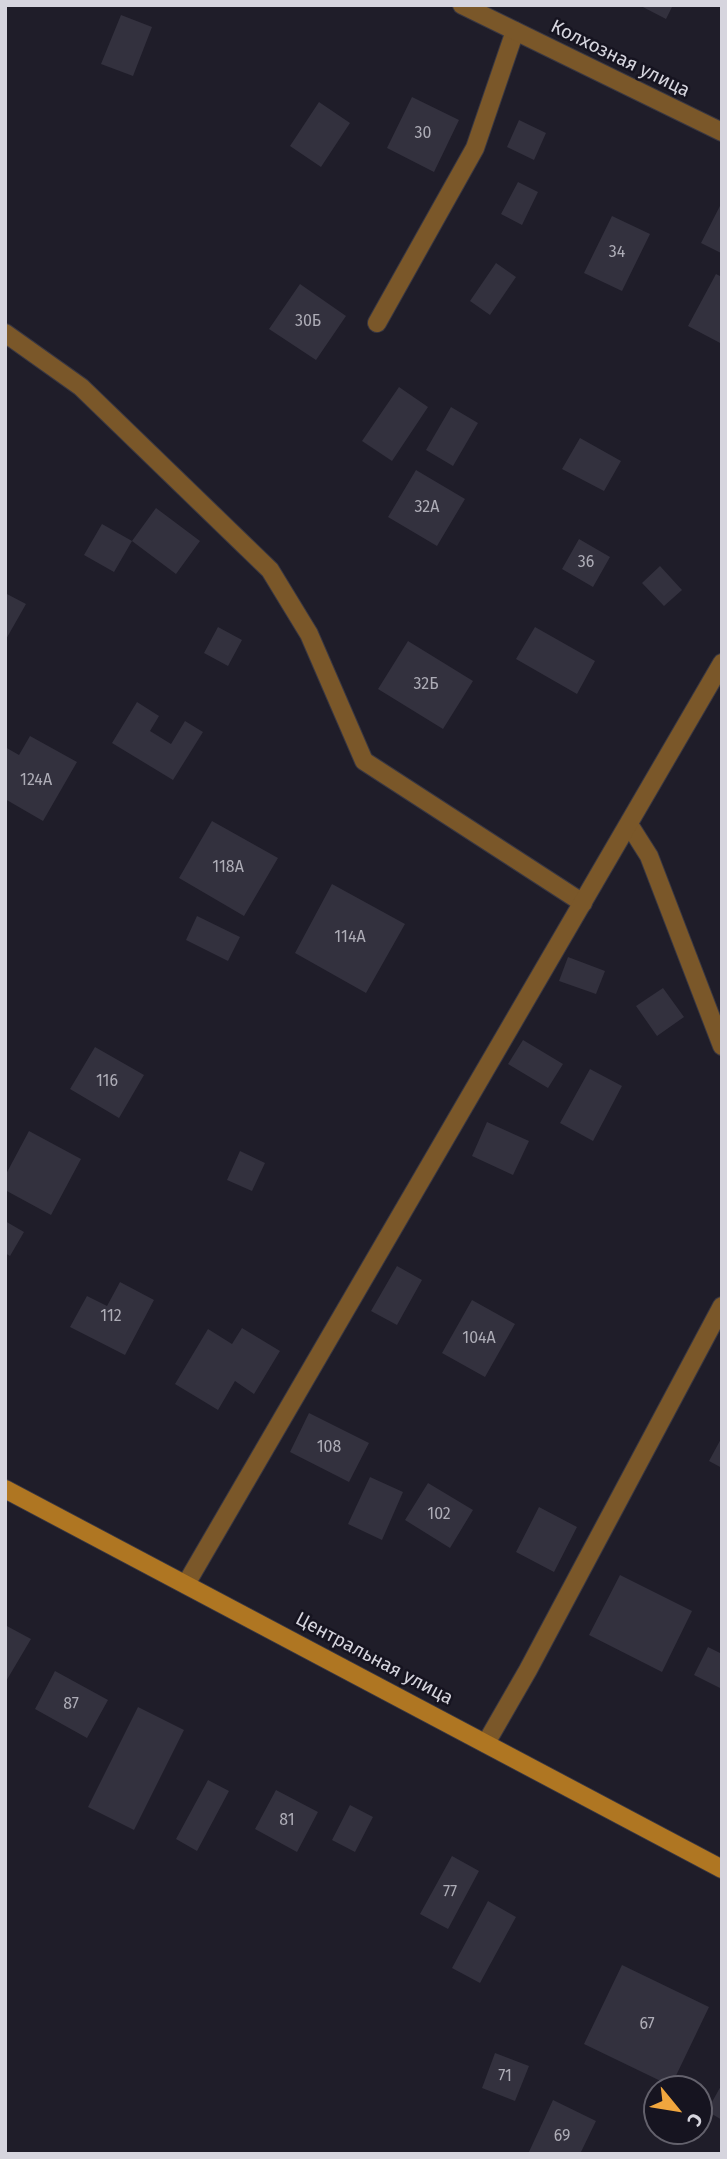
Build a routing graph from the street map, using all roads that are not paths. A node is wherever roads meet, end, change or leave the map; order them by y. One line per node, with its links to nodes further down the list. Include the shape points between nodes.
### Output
1 (462, 5): 2 (street, Колхозная улица)
2 (515, 31): 3 (street, Колхозная улица); 4 (street, via 475,148)
3 (722, 132)
4 (377, 323)
5 (5, 333): 8 (street, via 81,387 270,570 309,634 364,761)
6 (722, 663): 7 (street)
7 (630, 825): 8 (street); 9 (street, via 649,856)
8 (583, 903): 12 (street)
9 (722, 1046)
10 (722, 1306): 13 (street)
11 (5, 1489): 12 (main road, Центральная улица)
12 (186, 1584): 13 (main road, Центральная улица)
13 (486, 1743): 14 (main road, Центральная улица)
14 (722, 1869)

